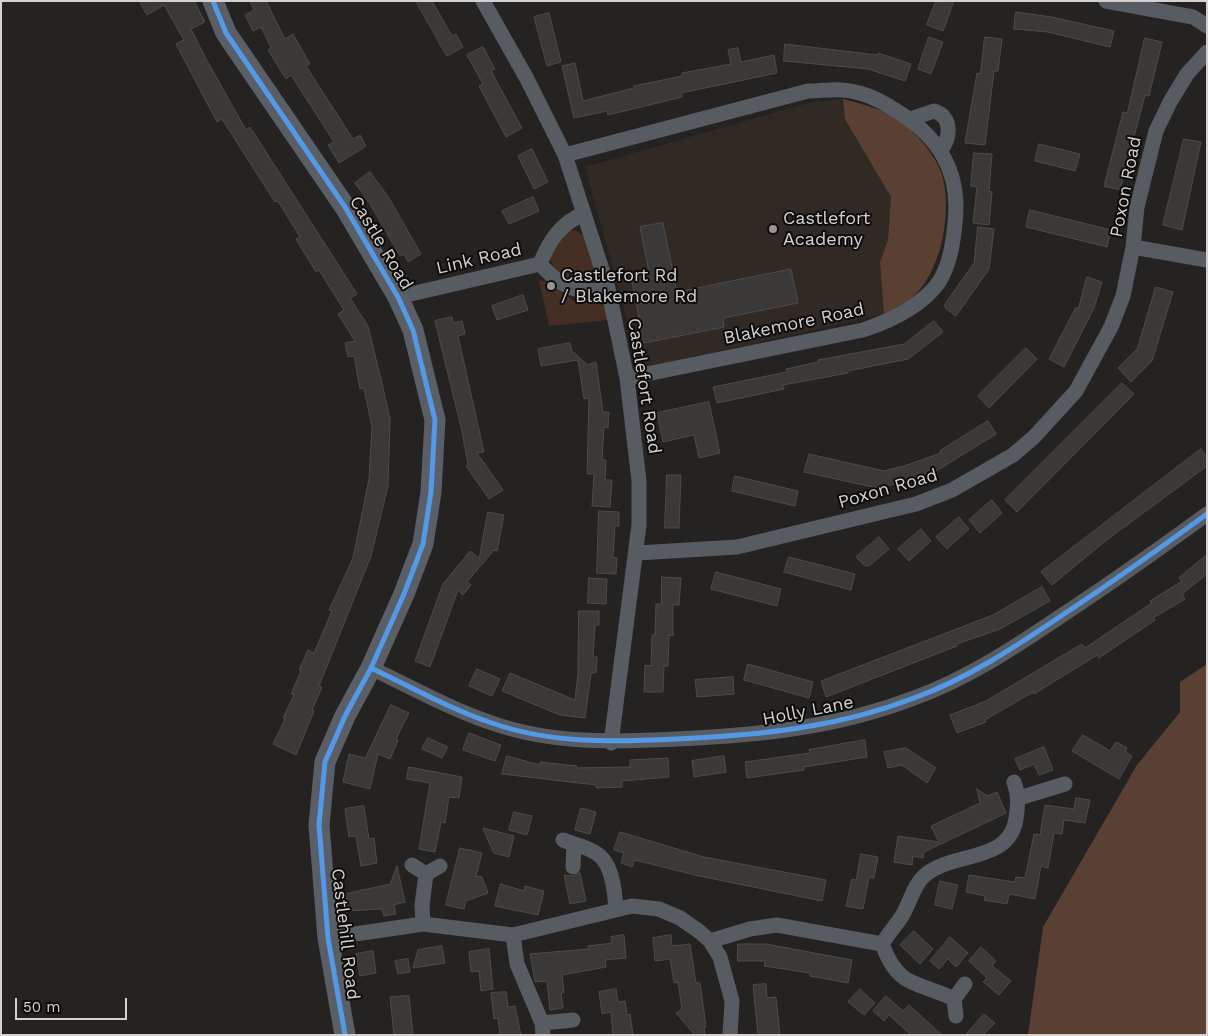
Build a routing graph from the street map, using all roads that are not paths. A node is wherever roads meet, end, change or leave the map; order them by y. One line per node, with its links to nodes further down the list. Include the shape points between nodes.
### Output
1 (213, 1): 14 (street, Castle Road, via 226,33 344,207)
2 (483, 1): 8 (street, Castlefort Road)
3 (1106, 1): 4 (street, via 1193,17)
4 (1207, 26)
5 (1207, 52): 10 (street, Poxon Road, via 1186,74 1156,131 1137,207)
6 (910, 118): 7 (street, Blakemore Road); 7 (street, via 934,111 945,117 948,137); 8 (street, Blakemore Road, via 880,100 844,90 808,92)
7 (941, 150): 15 (street, Blakemore Road, via 952,174 957,208 953,250 939,282 913,306 886,322 863,330)
8 (565, 156): 9 (street, Castlefort Road)
9 (583, 214): 12 (street, Link Road, via 562,226); 13 (street, Castlefort Road)
10 (1133, 247): 11 (street); 17 (street, Poxon Road, via 1122,296 1094,360 1076,391 1054,417 1013,455 952,490 882,513 737,547)
11 (1207, 260)
12 (540, 264): 13 (street, Link Road, via 551,276 574,290 590,292); 14 (street, Link Road)
13 (608, 288): 15 (street, Castlefort Road)
14 (398, 298): 18 (street, Castle Road, via 413,330 435,420 431,492 423,544)
15 (627, 378): 17 (street, Castlefort Road, via 639,481)
16 (1207, 514): 19 (street, Holly Lane, via 1137,566 1016,646 957,680 914,699 819,726 766,734)
17 (637, 552): 19 (street, Castlefort Road)
18 (372, 668): 19 (street, Holly Lane, via 493,724 557,738); 30 (street, Castlehill Road, via 345,716 325,762 319,825)
19 (611, 743)
20 (1014, 782): 22 (street)
21 (1065, 784): 22 (street)
22 (1019, 798): 32 (street, via 1016,823 1001,846 924,875 902,916)
23 (412, 865): 26 (street)
24 (440, 866): 26 (street)
25 (573, 866): 27 (street, via 568,842 602,857 610,874)
26 (426, 874): 28 (street)
27 (616, 909): 29 (street); 31 (street, via 638,906 669,912)
28 (423, 924): 29 (street); 30 (street)
29 (513, 935): 37 (street, via 517,964)
30 (328, 938): 38 (street, Castlehill Road)
31 (710, 941): 32 (street, via 777,925); 39 (street, via 720,957 732,1001)
32 (882, 944): 34 (street, via 888,961 899,976)
33 (965, 984): 34 (street)
34 (954, 999): 35 (street)
35 (956, 1016)
36 (573, 1020): 37 (street)
37 (542, 1029)
38 (345, 1035)
39 (730, 1035)

